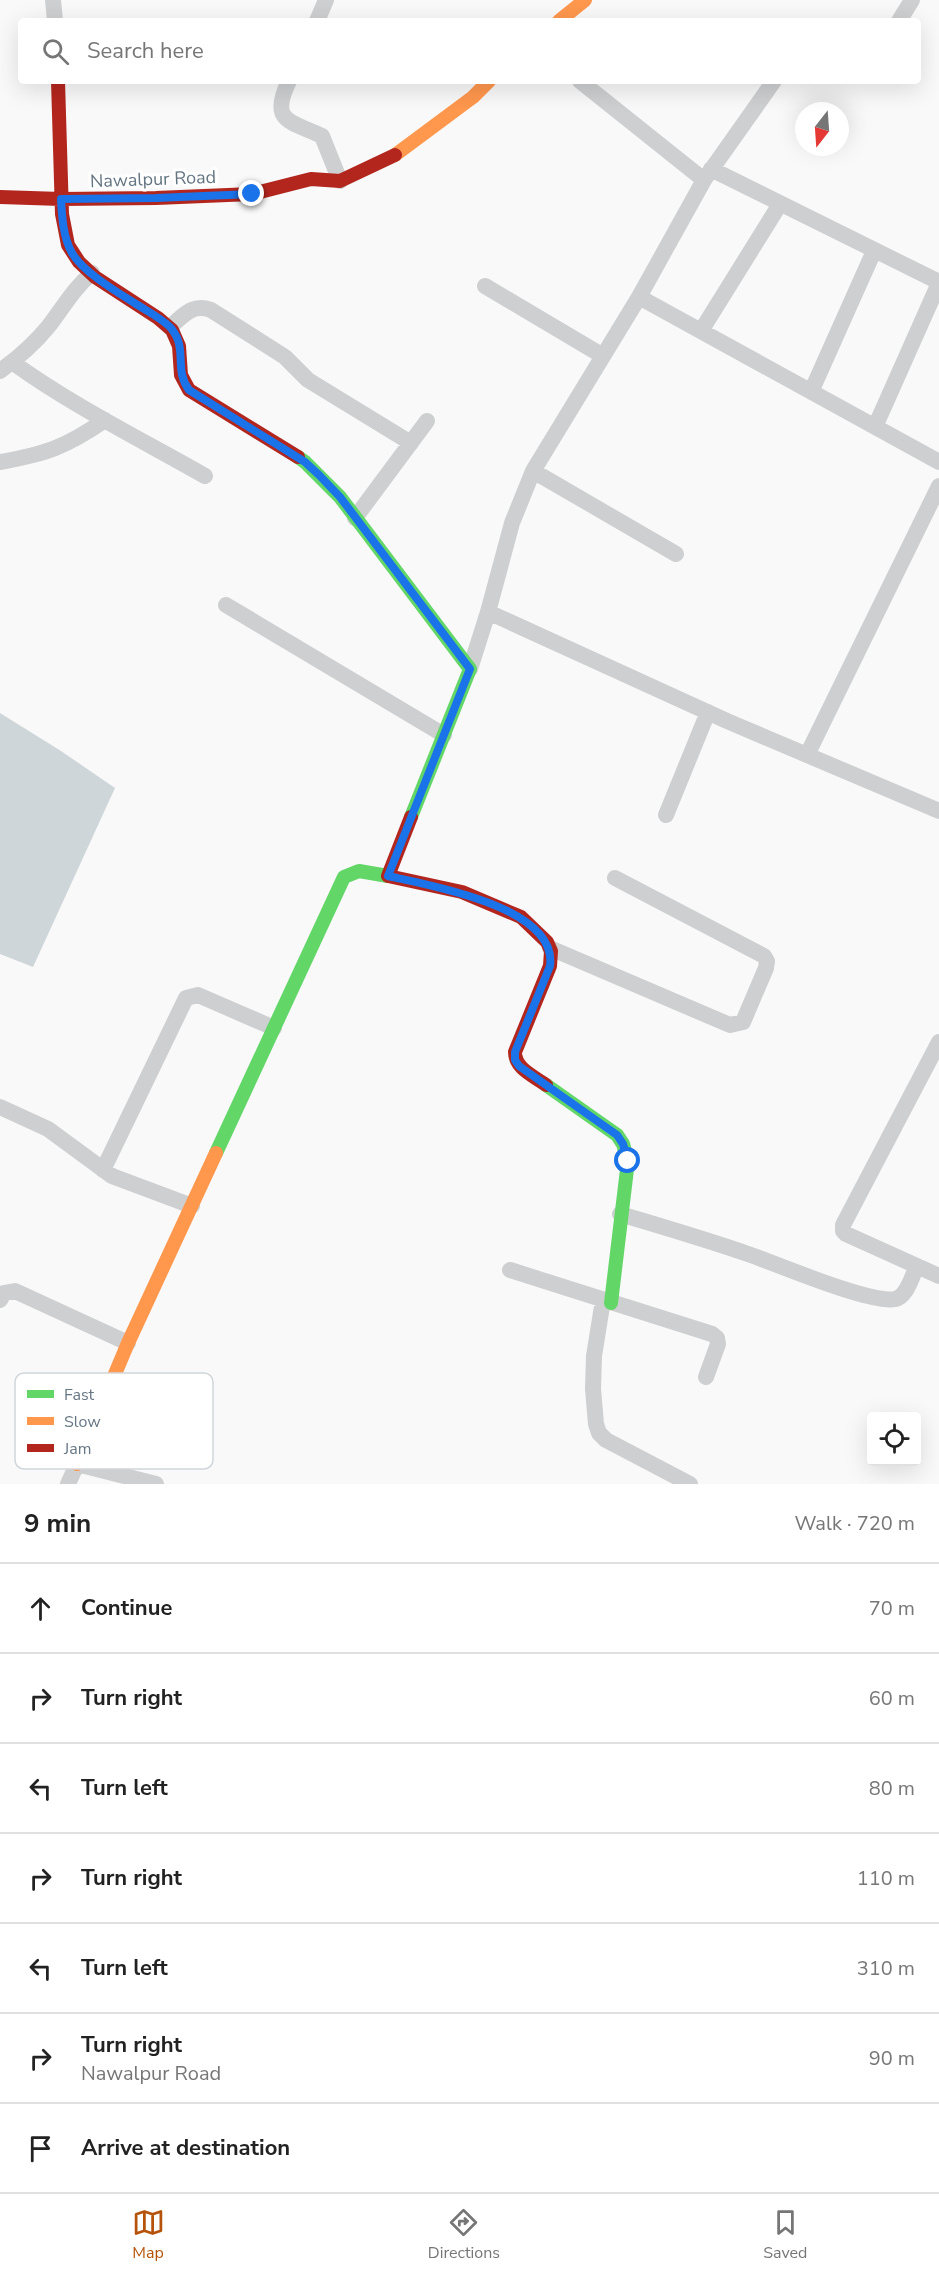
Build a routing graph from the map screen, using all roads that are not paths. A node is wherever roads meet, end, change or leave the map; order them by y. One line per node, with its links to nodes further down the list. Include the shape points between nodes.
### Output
1 (53, 0): 5 (street)
2 (326, 0): 6 (street)
3 (585, 0): 7 (street)
4 (912, 0): 8 (street)
5 (55, 18)
6 (318, 18)
7 (562, 18)
8 (901, 18)
9 (58, 84): 17 (street)
10 (288, 84): 15 (street, via 280,106 282,116 322,136)
11 (486, 84): 15 (street, Nawalpur Road, via 399,153)
12 (584, 84): 14 (street)
13 (772, 84): 14 (street)
14 (707, 174): 18 (street); 23 (street)
15 (340, 181): 17 (street, Nawalpur Road, via 311,180 252,194)
16 (0, 197): 17 (street, Nawalpur Road)
17 (61, 199): 20 (street, via 65,236 72,254)
18 (780, 204): 19 (street); 25 (street)
19 (874, 251): 21 (street); 28 (street)
20 (92, 273): 24 (street); 27 (street, via 76,286 32,344)
21 (939, 283): 31 (street)
22 (485, 286): 26 (street)
23 (639, 297): 25 (street); 26 (street)
24 (170, 327): 32 (street, via 192,308 211,310 285,357 308,380); 38 (street, via 180,341 181,374 189,390 305,462)
25 (701, 331): 28 (street)
26 (603, 356): 35 (street)
27 (6, 367): 29 (street)
28 (811, 392): 31 (street)
29 (105, 420): 34 (street, via 58,448); 36 (street)
30 (427, 421): 32 (street)
31 (875, 427): 33 (street)
32 (411, 443): 38 (street)
33 (937, 458)
34 (0, 462)
35 (533, 471): 39 (street); 41 (street, via 512,523)
36 (205, 476)
37 (939, 486): 45 (street)
38 (356, 518): 42 (street)
39 (676, 554)
40 (226, 604): 44 (street)
41 (488, 612): 42 (street); 43 (street)
42 (470, 669): 44 (street)
43 (708, 712): 45 (street); 47 (street)
44 (444, 735): 48 (street)
45 (807, 755): 46 (street)
46 (939, 811)
47 (666, 815)
48 (388, 876): 50 (street, via 462,892 520,917); 51 (street, via 357,870 344,877)
49 (615, 878): 50 (street, via 764,956 766,968 743,1023 730,1025)
50 (550, 948): 56 (street, via 550,966 515,1060 617,1135 628,1161)
51 (274, 1028): 54 (street, via 198,996 186,998); 55 (street)
52 (939, 1042): 57 (street, via 843,1225 846,1234)
53 (2, 1112): 54 (street, via 48,1129)
54 (103, 1170): 55 (street)
55 (192, 1206): 62 (street)
56 (620, 1214): 57 (street, via 853,1292 889,1299 905,1292); 61 (street)
57 (917, 1266): 59 (street)
58 (510, 1269): 61 (street)
59 (939, 1276)
60 (0, 1300): 62 (street, via 4,1293 15,1291)
61 (607, 1302): 64 (street, via 712,1334 718,1344); 69 (street, via 594,1356 593,1389 599,1433)
62 (128, 1343): 63 (street)
63 (115, 1373)
64 (706, 1377)
65 (75, 1469): 67 (street)
66 (97, 1469): 68 (street)
67 (68, 1484)
68 (156, 1484)
69 (690, 1484)

